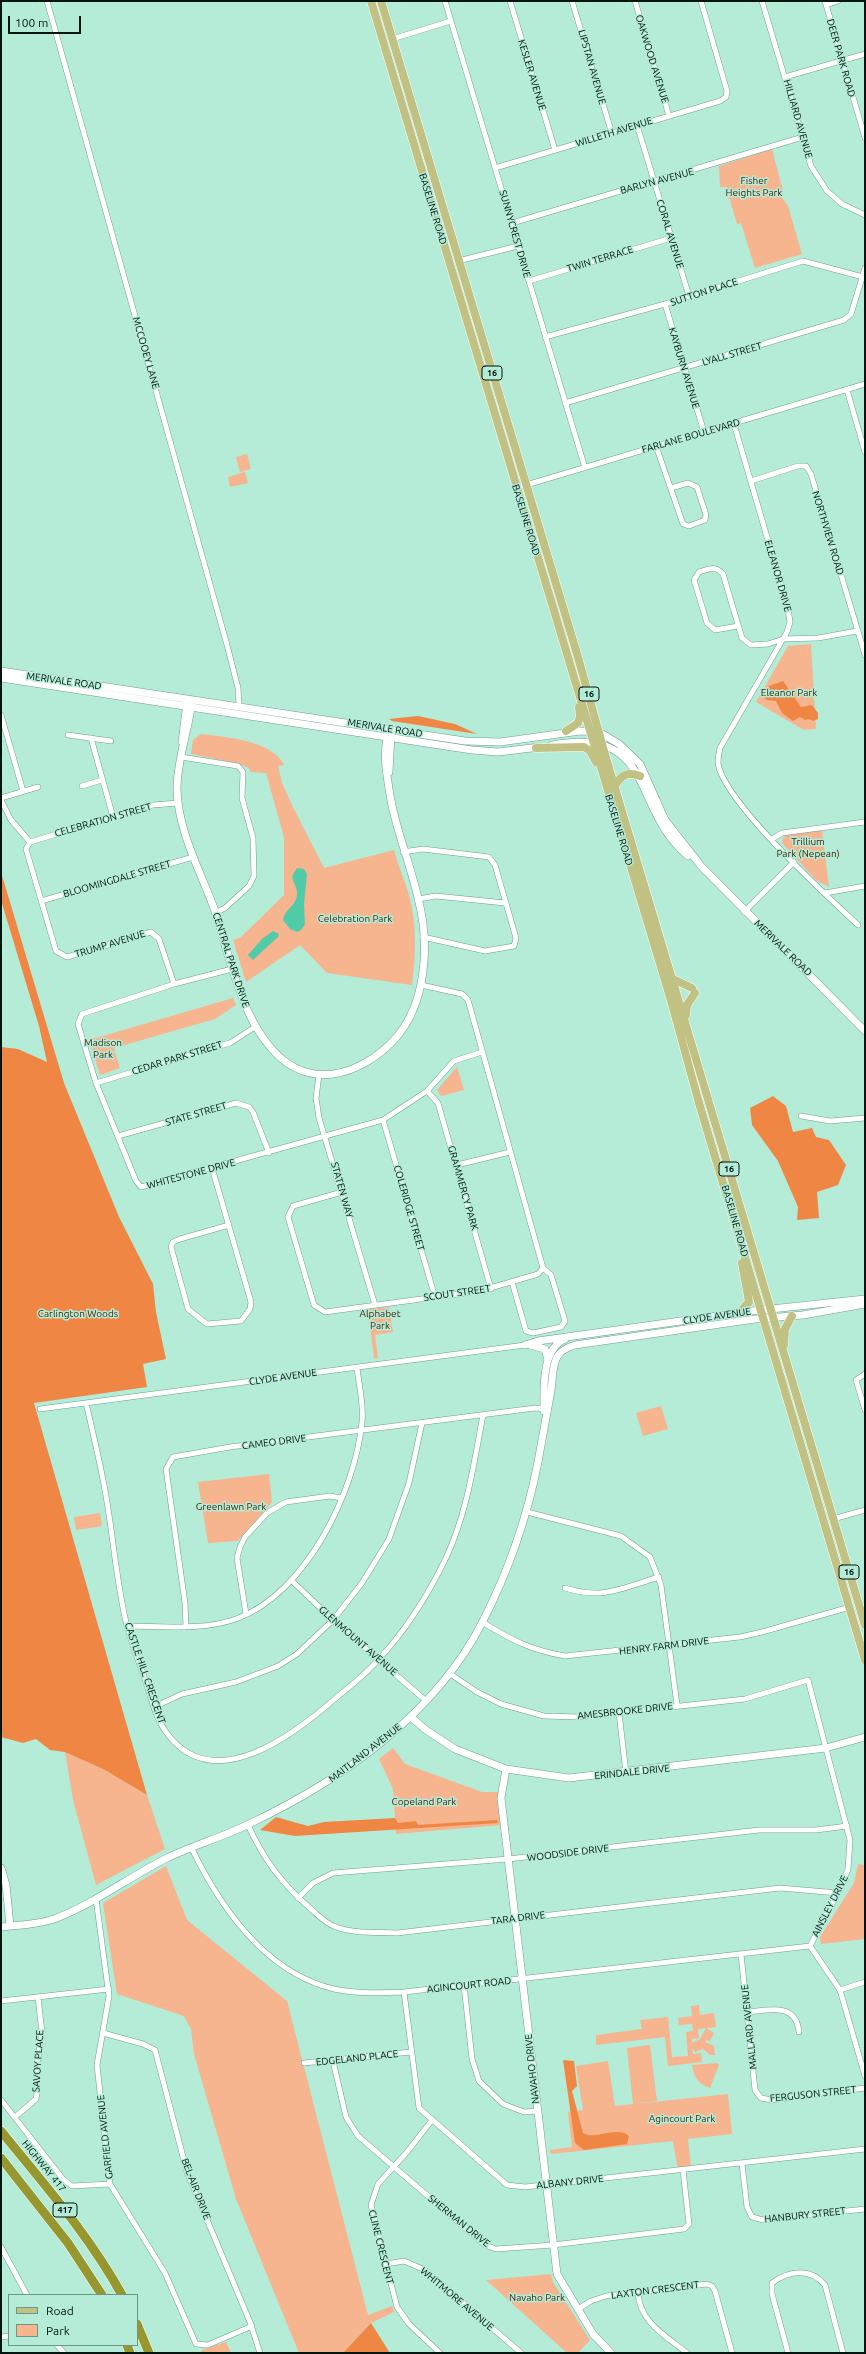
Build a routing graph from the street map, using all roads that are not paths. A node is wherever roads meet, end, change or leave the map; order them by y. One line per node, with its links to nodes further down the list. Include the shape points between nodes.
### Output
1 (47, 1): 60 (street, MCCOOEY LANE, via 227,644)
2 (371, 1): 48 (main road, BASELINE ROAD / 16)
3 (381, 1): 13 (main road, BASELINE ROAD / 16)
4 (446, 1): 12 (street, SUNNYCREST DRIVE)
5 (510, 1): 22 (street, KESLER AVENUE)
6 (572, 1): 19 (street, LIPSTAN AVENUE)
7 (635, 1): 17 (street, OAKWOOD AVENUE)
8 (701, 1): 17 (street, WILLETH AVENUE, via 728,91 726,97 720,101)
9 (762, 1): 16 (street, HILLIARD AVENUE)
10 (838, 1): 11 (street)
11 (825, 3): 15 (street, DEER PARK ROAD)
12 (451, 21): 13 (street); 23 (street, SUNNYCREST DRIVE)
13 (392, 39): 29 (main road, BASELINE ROAD / 16)
14 (865, 54): 15 (street)
15 (842, 61): 16 (street); 21 (street, DEER PARK ROAD)
16 (785, 77): 20 (street, HILLIARD AVENUE)
17 (669, 116): 18 (street, WILLETH AVENUE)
18 (637, 125): 19 (street, WILLETH AVENUE); 24 (street, CORAL AVENUE)
19 (612, 134): 22 (street, WILLETH AVENUE)
20 (803, 137): 24 (street, BARLYN AVENUE, via 671,178); 25 (street, HILLIARD AVENUE, via 811,166 827,191 850,209)
21 (865, 138)
22 (555, 150): 23 (street, WILLETH AVENUE)
23 (495, 168): 26 (street, SUNNYCREST DRIVE)
24 (654, 180): 26 (street, BARLYN AVENUE); 27 (street, CORAL AVENUE)
25 (865, 215)
26 (512, 223): 28 (street, SUNNYCREST DRIVE)
27 (671, 238): 32 (street, TWIN TERRACE); 33 (street, CORAL AVENUE)
28 (518, 246): 29 (street); 32 (street, SUNNYCREST DRIVE)
29 (458, 262): 47 (main road, BASELINE ROAD / 16)
30 (865, 268): 31 (street, LYALL STREET)
31 (862, 277): 33 (street, SUTTON PLACE, via 803,261); 36 (street, LYALL STREET, via 851,314 844,320)
32 (528, 281): 35 (street, SUNNYCREST DRIVE)
33 (689, 296): 34 (street, SUTTON PLACE)
34 (665, 304): 35 (street, SUTTON PLACE); 36 (street, KAYBURN AVENUE)
35 (545, 338): 39 (street, SUNNYCREST DRIVE)
36 (684, 367): 39 (street, LYALL STREET); 41 (street, KAYBURN AVENUE)
37 (865, 384): 38 (street, FARLANE BOULEVARD)
38 (847, 390): 40 (street, FARLANE BOULEVARD); 43 (street)
39 (565, 403): 45 (street, SUNNYCREST DRIVE)
40 (734, 424): 41 (street, FARLANE BOULEVARD); 46 (street, ELEANOR DRIVE)
41 (704, 432): 42 (street, FARLANE BOULEVARD)
42 (656, 446): 45 (street, FARLANE BOULEVARD); 49 (street)
43 (864, 446): 44 (street)
44 (865, 452)
45 (585, 468): 47 (street, FARLANE BOULEVARD)
46 (750, 480): 52 (street, NORTHVIEW ROAD, via 806,466 811,474); 54 (street, ELEANOR DRIVE, via 788,609 790,622)
47 (526, 485): 48 (street, FARLANE BOULEVARD); 51 (main road, BASELINE ROAD / 16)
48 (516, 488): 53 (main road, BASELINE ROAD / 16)
49 (671, 488): 49 (street, via 684,525 689,526 705,520 706,515 697,487 688,483)
50 (738, 626): 50 (street, via 718,568 699,572 694,580 707,623 715,630); 54 (street, via 742,638 751,645 768,644)
51 (570, 630): 53 (main road); 66 (main road, BASELINE ROAD / 16)
52 (857, 631): 54 (street, via 818,638); 55 (street, NORTHVIEW ROAD)
53 (561, 633): 58 (main road, BASELINE ROAD / 16)
54 (783, 639): 86 (street, ELEANOR DRIVE, via 720,748 718,756 722,774 736,796)
55 (865, 655)
56 (1, 671): 59 (main road, MERIVALE ROAD)
57 (1, 678): 61 (main road, MERIVALE ROAD)
58 (575, 681): 64 (main road, via 580,720 574,728); 65 (main road, BASELINE ROAD / 16)
59 (189, 699): 60 (main road, MERIVALE ROAD); 61 (main road, CENTRAL PARK DRIVE)
60 (240, 706): 63 (main road, MERIVALE ROAD)
61 (188, 707): 68 (main road, MERIVALE ROAD); 74 (main road, CENTRAL PARK DRIVE)
62 (1, 715): 81 (street)
63 (390, 729): 64 (main road, MERIVALE ROAD, via 487,742); 68 (main road, CENTRAL PARK DRIVE)
64 (566, 731): 65 (main road, MERIVALE ROAD)
65 (590, 731): 66 (main road, MERIVALE ROAD); 71 (main road, BASELINE ROAD / 16)
66 (599, 732): 72 (main road, BASELINE ROAD / 16); 91 (main road, MERIVALE ROAD, via 626,749 640,764 665,820)
67 (68, 735): 69 (street)
68 (389, 737): 73 (main road, MERIVALE ROAD, via 487,752); 88 (main road, CENTRAL PARK DRIVE, via 385,758 388,784)
69 (91, 738): 70 (street); 76 (street)
70 (111, 741)
71 (594, 742): 72 (main road, MERIVALE ROAD); 73 (main road, MERIVALE ROAD, via 573,742); 77 (main road, BASELINE ROAD / 16)
72 (602, 744): 75 (main road, MERIVALE ROAD, via 624,757); 79 (main road, BASELINE ROAD / 16)
73 (536, 748): 77 (main road, via 584,747 592,755)
74 (181, 754): 83 (main road, CENTRAL PARK DRIVE, via 177,782); 99 (street, via 238,766 243,772 242,798 253,838 254,876 243,891 225,908)
75 (640, 776): 79 (main road, via 626,774); 91 (main road, MERIVALE ROAD, via 655,813 668,836)
76 (102, 780): 78 (street); 84 (street)
77 (605, 782): 92 (main road, BASELINE ROAD / 16)
78 (82, 786)
79 (615, 786): 92 (main road, BASELINE ROAD / 16)
80 (38, 787): 81 (street)
81 (23, 791): 82 (street)
82 (1, 799): 87 (street, via 11,820)
83 (178, 803): 84 (street, CELEBRATION STREET, via 153,805); 89 (main road, CENTRAL PARK DRIVE, via 183,829)
84 (113, 817): 87 (street, CELEBRATION STREET)
85 (865, 822): 86 (street, via 782,833)
86 (772, 839): 90 (street, ELEANOR DRIVE)
87 (30, 842): 96 (street, TRUMP AVENUE, via 26,849)
88 (403, 852): 95 (main road, CENTRAL PARK DRIVE); 97 (street, via 423,849 488,858 495,865)
89 (193, 857): 96 (street, BLOOMINGDALE STREET); 99 (main road, CENTRAL PARK DRIVE)
90 (794, 862): 94 (street, ELEANOR DRIVE); 98 (street)
91 (701, 866): 98 (main road, MERIVALE ROAD)
92 (636, 871): 100 (main road, BASELINE ROAD / 16)
93 (865, 886): 94 (street)
94 (825, 893): 101 (street, ELEANOR DRIVE)
95 (418, 899): 97 (street, via 436,896); 102 (main road, CENTRAL PARK DRIVE)
96 (41, 901): 105 (street, TRUMP AVENUE, via 56,951 61,955 67,957 150,932 159,939)
97 (505, 903): 102 (street, via 516,938 514,946 485,951)
98 (744, 912): 110 (main road, MERIVALE ROAD, via 809,973)
99 (215, 913): 103 (main road, CENTRAL PARK DRIVE)
100 (652, 925): 104 (main road, BASELINE ROAD / 16); 107 (main road, BASELINE ROAD / 16)
101 (858, 925)
102 (424, 938): 106 (main road, CENTRAL PARK DRIVE)
103 (232, 969): 105 (street, WHITESTONE DRIVE); 108 (main road, CENTRAL PARK DRIVE)
104 (673, 979): 107 (main road, BASELINE ROAD / 16); 109 (main road, via 693,990 687,1005)
105 (174, 984): 113 (street, WHITESTONE DRIVE, via 82,1014 78,1024)
106 (421, 985): 111 (street, via 464,995 468,1000); 112 (main road, CENTRAL PARK DRIVE, via 407,1022 384,1049 352,1069)
107 (675, 996): 109 (main road, BASELINE ROAD / 16); 116 (main road, BASELINE ROAD / 16)
108 (255, 1027): 112 (main road, CENTRAL PARK DRIVE, via 272,1050 287,1064); 113 (street, CEDAR PARK STREET, via 230,1043)
109 (688, 1029): 115 (main road, BASELINE ROAD / 16)
110 (865, 1031)
111 (482, 1052): 114 (street, WHITESTONE DRIVE, via 450,1064); 122 (street)
112 (319, 1075): 121 (street, STATEN WAY, via 317,1108)
113 (96, 1083): 120 (street, WHITESTONE DRIVE)
114 (427, 1091): 119 (street, WHITESTONE DRIVE); 124 (street, GRAMMERCY PARK, via 438,1103)
115 (708, 1099): 116 (main road); 136 (main road, BASELINE ROAD / 16)
116 (699, 1103): 128 (main road, BASELINE ROAD / 16)
117 (801, 1116): 118 (street, via 830,1121)
118 (865, 1118)
119 (383, 1120): 121 (street, WHITESTONE DRIVE); 132 (street, COLERIDGE STREET)
120 (118, 1136): 123 (street, STATE STREET, via 236,1103 249,1107 253,1112); 125 (street, WHITESTONE DRIVE, via 136,1181 141,1187)
121 (326, 1137): 123 (street, WHITESTONE DRIVE); 126 (street, STATEN WAY)
122 (510, 1152): 124 (street); 129 (street)
123 (269, 1153): 125 (street, WHITESTONE DRIVE)
124 (457, 1165): 131 (street, GRAMMERCY PARK)
125 (212, 1168): 127 (street)
126 (342, 1192): 135 (street, STATEN WAY); 135 (street, SCOUT STREET, via 293,1206 288,1217 317,1308 325,1312)
127 (229, 1225): 127 (street, via 180,1239 173,1242 171,1247 188,1309 207,1324 241,1321 250,1309 251,1302)
128 (738, 1232): 137 (main road, BASELINE ROAD / 16); 138 (main road, via 749,1299 746,1307)
129 (543, 1268): 130 (street, SCOUT STREET, via 538,1274); 130 (street, via 551,1275 565,1321 561,1328 532,1333 526,1331)
130 (512, 1282): 131 (street, SCOUT STREET)
131 (491, 1289): 132 (street, SCOUT STREET)
132 (435, 1297): 135 (street, SCOUT STREET)
133 (865, 1299): 136 (main road, CLYDE AVENUE)
134 (865, 1304): 139 (main road, CLYDE AVENUE)
135 (375, 1305)
136 (770, 1308): 137 (main road, CLYDE AVENUE); 140 (main road, BASELINE ROAD / 16)
137 (761, 1310): 138 (main road, CLYDE AVENUE); 141 (main road, BASELINE ROAD / 16)
138 (739, 1313): 142 (main road, CLYDE AVENUE)
139 (792, 1316): 140 (main road, CLYDE AVENUE); 147 (main road, via 785,1329)
140 (773, 1318): 141 (main road, CLYDE AVENUE); 147 (main road, BASELINE ROAD / 16)
141 (763, 1319): 144 (main road, CLYDE AVENUE); 159 (main road, BASELINE ROAD / 16)
142 (625, 1329): 143 (main road, CLYDE AVENUE); 144 (main road)
143 (570, 1337): 145 (main road, CLYDE AVENUE); 148 (main road, MAITLAND AVENUE, via 558,1342)
144 (622, 1338): 146 (main road, CLYDE AVENUE)
145 (525, 1345): 148 (main road, via 545,1349); 149 (street, CLYDE AVENUE)
146 (571, 1346): 153 (main road, MAITLAND AVENUE, via 561,1351 556,1361)
147 (785, 1356): 158 (main road, BASELINE ROAD / 16)
148 (548, 1360): 153 (main road, MAITLAND AVENUE)
149 (357, 1368): 151 (street, CLYDE AVENUE); 157 (street)
150 (865, 1374): 154 (street, via 856,1380)
151 (86, 1403): 152 (street, CLYDE AVENUE); 172 (street, CASTLE HILL CRESCENT, via 103,1480)
152 (40, 1409)
153 (546, 1409): 155 (street, CAMEO DRIVE); 162 (main road, MAITLAND AVENUE)
154 (865, 1410)
155 (483, 1415): 156 (street, CAMEO DRIVE); 175 (street, CASTLE HILL CRESCENT, via 466,1499 446,1557 425,1597)
156 (422, 1423): 157 (street, CAMEO DRIVE); 169 (street, via 409,1484 389,1539 362,1583)
157 (361, 1431): 160 (street); 173 (street, CAMEO DRIVE, via 173,1457 166,1469 185,1602)
158 (819, 1471): 159 (main road); 163 (main road, BASELINE ROAD / 16)
159 (810, 1473): 167 (main road, BASELINE ROAD / 16)
160 (342, 1498): 165 (street, via 322,1540); 168 (street, via 330,1496 286,1502 267,1513 245,1537 237,1558)
161 (865, 1510): 163 (street)
162 (527, 1512): 164 (street, via 621,1536 650,1557); 170 (main road, MAITLAND AVENUE, via 515,1549)
163 (833, 1519): 171 (main road, BASELINE ROAD / 16)
164 (659, 1577): 166 (street, via 602,1594 582,1593); 174 (street)
165 (291, 1580): 168 (street, via 266,1602); 169 (street, GLENMOUNT AVENUE)
166 (565, 1588)
167 (850, 1606): 174 (street, HENRY FARM DRIVE, via 762,1632); 176 (main road, BASELINE ROAD / 16)
168 (246, 1614): 173 (street, via 215,1625)
169 (333, 1620): 175 (street, GLENMOUNT AVENUE); 181 (street, via 297,1654 278,1666 243,1680 182,1694)
170 (482, 1622): 174 (street, HENRY FARM DRIVE, via 521,1645 565,1656); 177 (main road, MAITLAND AVENUE)
171 (865, 1625)
172 (127, 1626): 173 (street); 181 (street, CASTLE HILL CRESCENT)
173 (186, 1627)
174 (669, 1645): 180 (street)
175 (379, 1660): 179 (street, GLENMOUNT AVENUE); 181 (street, CASTLE HILL CRESCENT, via 308,1722 248,1756 238,1759 215,1760 183,1749 167,1733)
176 (865, 1660)
177 (449, 1673): 179 (main road, MAITLAND AVENUE); 182 (street, AMESBROOKE DRIVE, via 500,1704 534,1714 579,1717)
178 (808, 1680): 180 (street, AMESBROOKE DRIVE, via 745,1699); 185 (street, AINSLEY DRIVE)
179 (425, 1700): 183 (main road, MAITLAND AVENUE)
180 (677, 1705): 182 (street, AMESBROOKE DRIVE)
181 (154, 1707)
182 (619, 1713): 187 (street)
183 (411, 1717): 186 (main road, ERINDALE DRIVE, via 455,1749); 188 (main road, MAITLAND AVENUE, via 332,1780)
184 (865, 1737): 185 (main road, ERINDALE DRIVE)
185 (826, 1748): 187 (main road, ERINDALE DRIVE); 189 (street, AINSLEY DRIVE)
186 (506, 1769): 187 (main road, ERINDALE DRIVE, via 539,1776 569,1778); 191 (main road, NAVAHO DRIVE, via 501,1798)
187 (626, 1773)
188 (248, 1825): 190 (main road, MAITLAND AVENUE); 194 (street, TARA DRIVE, via 263,1857)
189 (846, 1826): 191 (street, WOODSIDE DRIVE, via 816,1830 759,1830); 193 (street, AINSLEY DRIVE, via 850,1840 848,1869)
190 (191, 1847): 195 (main road, MAITLAND AVENUE); 206 (street, AGINCOURT ROAD, via 210,1885 241,1926 262,1948 292,1971 322,1985 341,1990 370,1994)
191 (508, 1860): 194 (street, WOODSIDE DRIVE, via 333,1873 312,1883); 196 (main road, NAVAHO DRIVE)
192 (1, 1868): 197 (main road, via 6,1885)
193 (838, 1893): 196 (street, TARA DRIVE, via 780,1888); 199 (street, AINSLEY DRIVE)
194 (298, 1898): 196 (street, TARA DRIVE, via 326,1922 357,1932 397,1932)
195 (96, 1899): 197 (main road, MAITLAND AVENUE, via 53,1919); 204 (street, GARFIELD AVENUE)
196 (515, 1918): 201 (main road, NAVAHO DRIVE)
197 (10, 1926): 198 (main road, MAITLAND AVENUE)
198 (1, 1927)
199 (810, 1946): 200 (street, AGINCOURT ROAD); 205 (street, AINSLEY DRIVE)
200 (740, 1954): 201 (street, AGINCOURT ROAD); 209 (street, MALLARD AVENUE)
201 (522, 1979): 203 (street, AGINCOURT ROAD); 219 (main road, NAVAHO DRIVE)
202 (865, 1982): 205 (street)
203 (464, 1985): 206 (street, AGINCOURT ROAD); 219 (street, via 473,2064 479,2080 503,2104 524,2112)
204 (108, 1989): 207 (street); 211 (street, GARFIELD AVENUE)
205 (840, 1990): 215 (street, AINSLEY DRIVE)
206 (404, 1992): 212 (street, ALBANY DRIVE)
207 (38, 1998): 208 (street); 220 (street, SAVOY PLACE, via 42,2034 37,2063 37,2094 36,2099)
208 (1, 2001)
209 (748, 2012): 210 (street, via 782,2009 788,2011 798,2025); 217 (street, MALLARD AVENUE, via 755,2090)
210 (799, 2032)
211 (103, 2033): 228 (street, GARFIELD AVENUE, via 97,2065); 241 (street, BEL-AIR DRIVE, via 155,2050 188,2172)
212 (410, 2052): 213 (street, EDGELAND PLACE); 221 (street, ALBANY DRIVE, via 419,2108)
213 (333, 2061): 214 (street, EDGELAND PLACE); 226 (street, SHERMAN DRIVE, via 346,2117 358,2136)
214 (304, 2063)
215 (865, 2076)
216 (865, 2088): 217 (street, FERGUSON STREET, via 772,2100)
217 (762, 2098)
218 (1, 2100): 220 (street)
219 (537, 2111): 229 (main road, NAVAHO DRIVE)
220 (15, 2116): 228 (street, via 72,2186)
221 (432, 2120): 226 (street, CLINE CRESCENT); 229 (street, ALBANY DRIVE, via 507,2185 515,2188)
222 (1, 2131): 238 (highway, HIGHWAY 417 / 417, via 87,2239)
223 (865, 2149): 225 (street, ALBANY DRIVE)
224 (1, 2158): 237 (highway, 417, via 68,2244)
225 (742, 2164): 227 (street, ALBANY DRIVE); 230 (street, HANBURY STREET, via 746,2207 752,2216 762,2220)
226 (394, 2166): 231 (street, SHERMAN DRIVE, via 485,2245 496,2249); 234 (street, CLINE CRESCENT, via 378,2184 370,2205)
227 (683, 2170): 229 (street, ALBANY DRIVE); 231 (street, SHERMAN DRIVE, via 689,2224 684,2229)
228 (110, 2184): 241 (street, GARFIELD AVENUE, via 165,2273 196,2344 208,2345)
229 (547, 2184): 231 (main road, NAVAHO DRIVE)
230 (865, 2209)
231 (553, 2245): 239 (main road, NAVAHO DRIVE, via 557,2274)
232 (1, 2247): 233 (street)
233 (3, 2255): 236 (street)
234 (386, 2264): 244 (street, CLINE CRESCENT, via 397,2307 410,2324); 245 (street, WHITMORE AVENUE, via 404,2261 425,2270)
235 (638, 2292): 239 (street, LAXTON CRESCENT, via 606,2296); 247 (street, via 641,2312); 248 (street, LAXTON CRESCENT, via 707,2284 712,2286)
236 (26, 2294)
237 (101, 2294)
238 (121, 2294)
239 (578, 2309): 246 (main road, NAVAHO DRIVE, via 596,2339)
240 (138, 2326): 242 (highway)
241 (252, 2326): 243 (street, BEL-AIR DRIVE)
242 (149, 2353)
243 (260, 2353)
244 (440, 2353)
245 (521, 2353)
246 (611, 2353)
247 (687, 2353)
248 (732, 2353)
249 (788, 2353): 250 (street, via 772,2294 772,2283 784,2275 807,2273 818,2276 825,2285)
250 (844, 2353)

